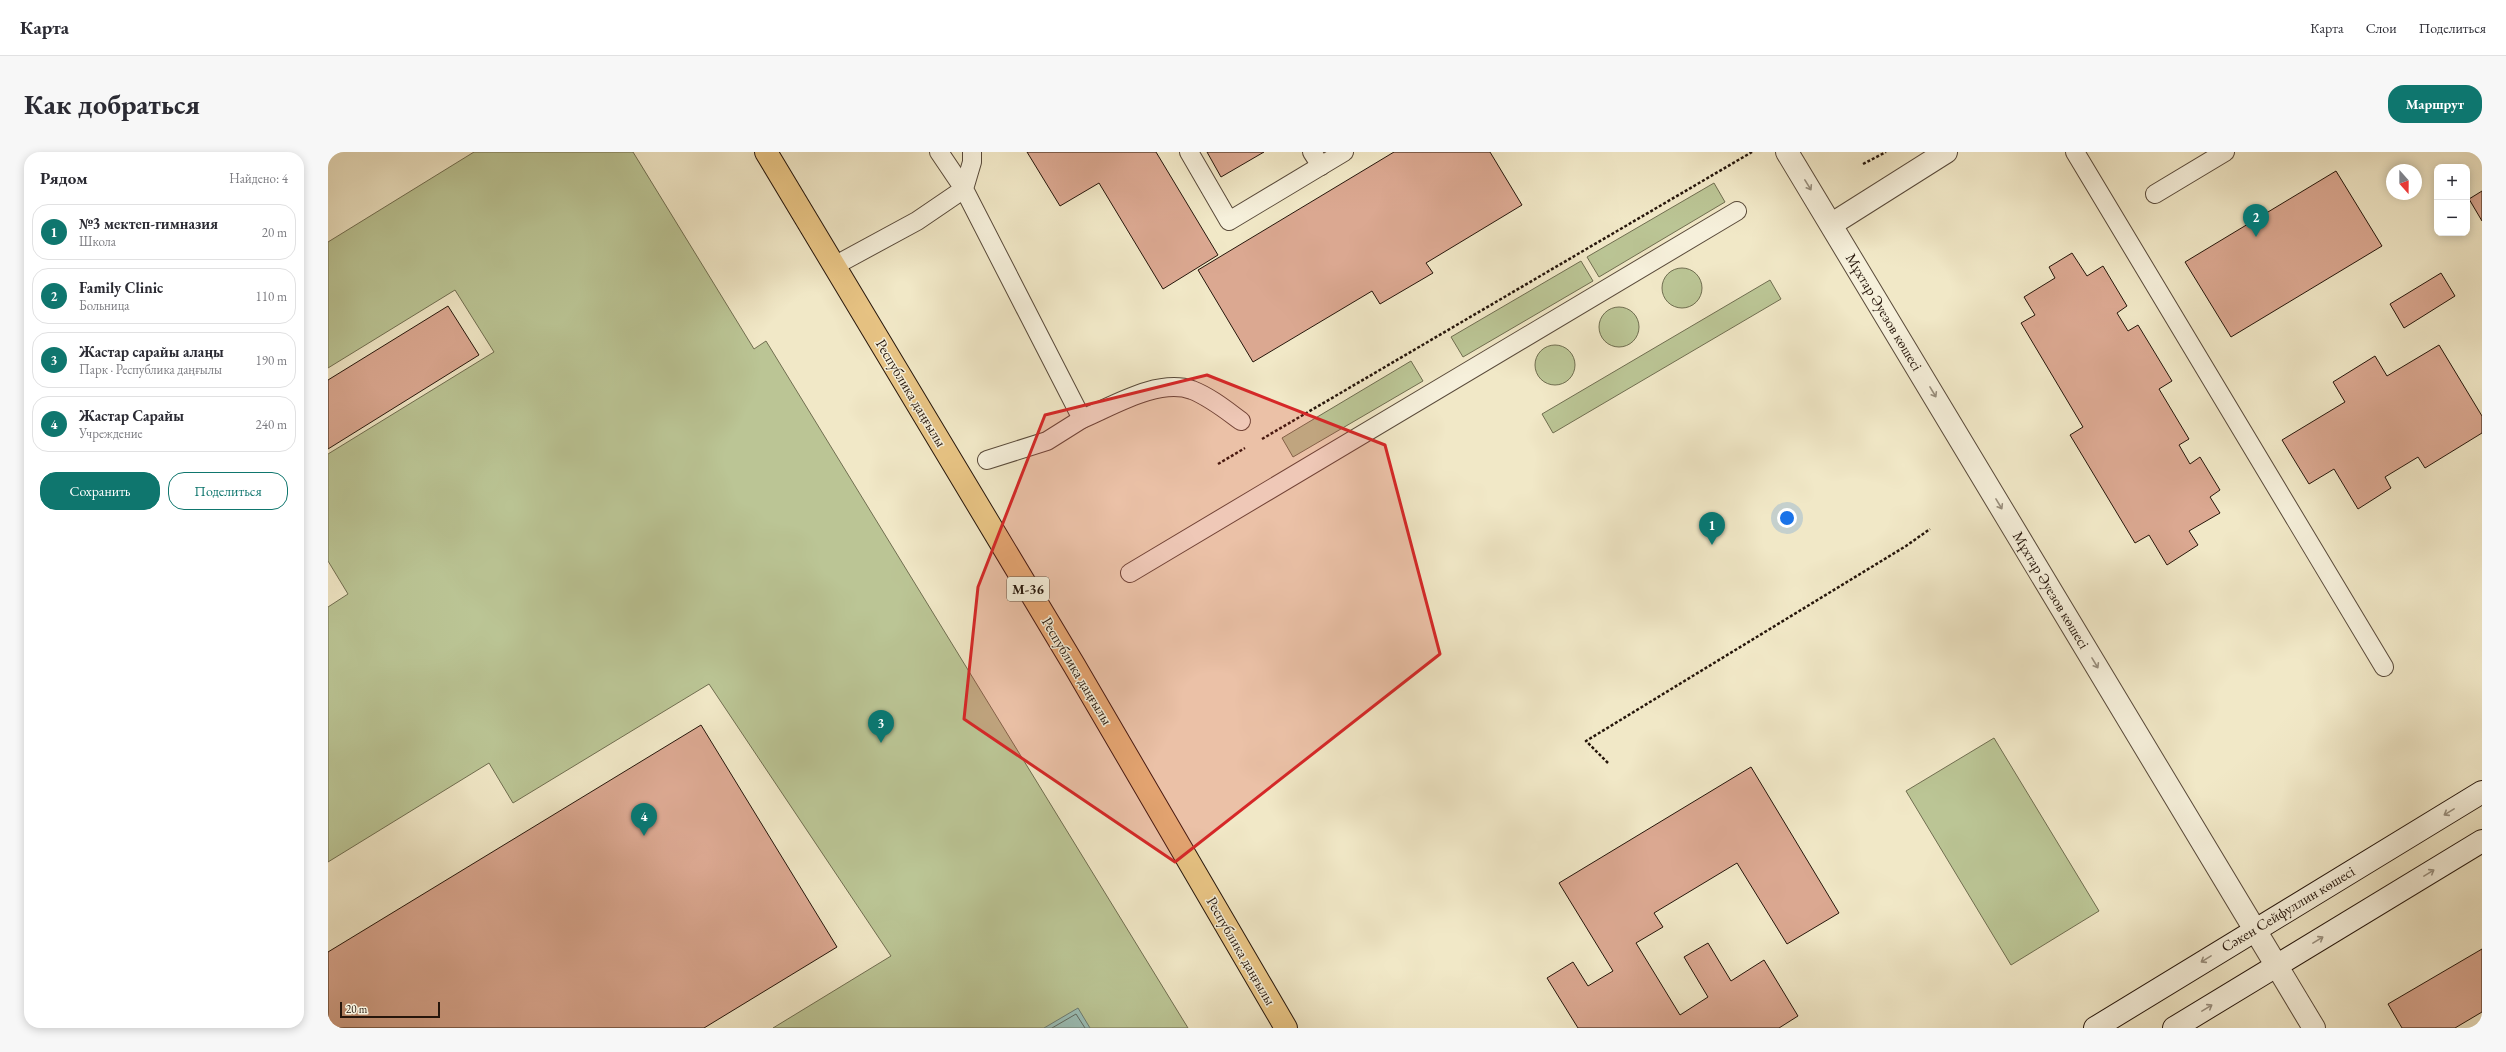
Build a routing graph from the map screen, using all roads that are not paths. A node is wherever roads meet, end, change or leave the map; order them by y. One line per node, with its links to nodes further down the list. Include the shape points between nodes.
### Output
1 (766, 152): 15 (main road, Республика даңғылы / M-36)
2 (939, 152): 11 (lane)
3 (972, 152): 11 (lane, via 972,162)
4 (1188, 152): 10 (lane, via 1229,221)
5 (1344, 152): 10 (lane)
6 (1787, 152): 14 (street, Мұхтар Әуезов көшесі, one-way to 14)
7 (1946, 152): 14 (street)
8 (2074, 152): 20 (lane)
9 (2225, 152): 12 (lane)
10 (1316, 159)
11 (964, 189): 15 (lane, via 917,220); 16 (lane)
12 (2155, 194)
13 (1737, 211): 19 (lane)
14 (1832, 224): 23 (street, Мұхтар Әуезов көшесі, one-way to 23)
15 (834, 266): 25 (main road, Республика даңғылы / M-36, via 1074,665)
16 (1082, 419): 17 (lane, via 1157,387 1191,390); 18 (lane, via 1047,441)
17 (1241, 421)
18 (987, 460)
19 (1130, 573)
20 (2384, 667)
21 (2482, 792): 23 (street, Сәкен Сейфуллин көшесі, one-way to 23)
22 (2482, 841): 24 (street, one-way to 22)
23 (2254, 929): 24 (street, Мұхтар Әуезов көшесі); 26 (street, Сәкен Сейфуллин көшесі, one-way to 26)
24 (2277, 964): 27 (street, one-way to 24); 28 (street, Мұхтар Әуезов көшесі)
25 (1286, 1028)
26 (2095, 1028)
27 (2174, 1028)
28 (2314, 1028)

